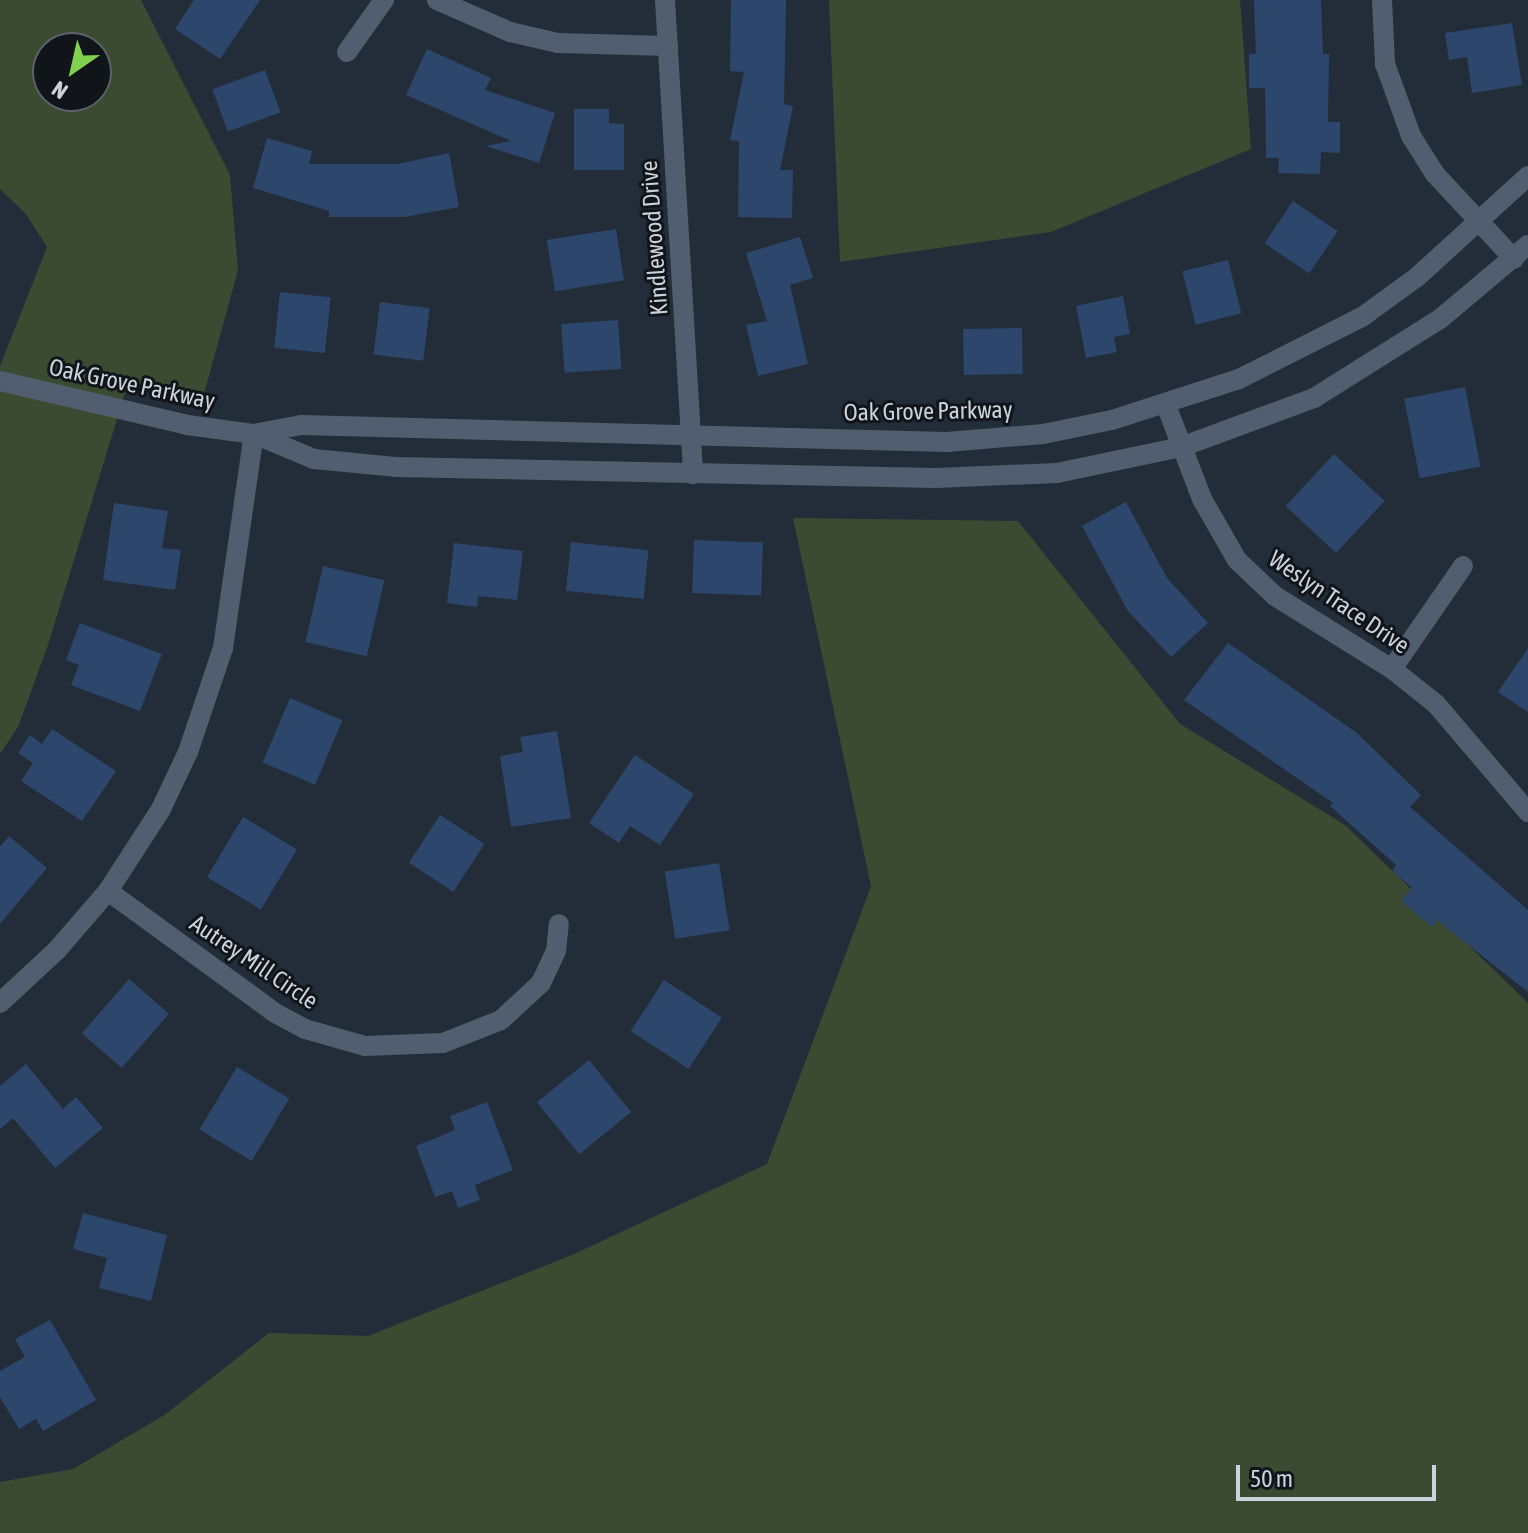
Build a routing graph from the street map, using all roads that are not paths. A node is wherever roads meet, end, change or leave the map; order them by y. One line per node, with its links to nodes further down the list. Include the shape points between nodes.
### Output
1 (384, 0): 6 (street)
2 (437, 0): 5 (street, via 510,32 558,43)
3 (665, 0): 5 (street, Kindlewood Drive)
4 (1382, 0): 8 (street, via 1385,64 1411,136 1435,174)
5 (668, 46): 13 (street, Kindlewood Drive)
6 (347, 52)
7 (1528, 176): 8 (street, Oak Grove Parkway)
8 (1479, 221): 9 (street); 11 (street, Oak Grove Parkway, via 1362,317 1239,379)
9 (1521, 252): 14 (street, Oak Grove Parkway, via 1403,345 1314,398)
10 (0, 381): 12 (street, Oak Grove Parkway, via 187,425)
11 (1166, 405): 13 (street, Oak Grove Parkway, via 1043,434 947,442); 14 (street, Weslyn Trace Drive)
12 (254, 434): 13 (street, Oak Grove Parkway, via 301,425); 15 (street, Oak Grove Parkway, via 314,459); 19 (street, via 233,596 208,698 161,809)
13 (693, 437): 15 (street, Kindlewood Drive)
14 (1181, 447): 15 (street, Oak Grove Parkway, via 1071,471 988,478); 17 (street, Weslyn Trace Drive, via 1219,534 1237,560 1275,596)
15 (693, 474)
16 (1463, 566): 17 (street)
17 (1392, 669): 18 (street, Weslyn Trace Drive, via 1458,726)
18 (1528, 812)
19 (108, 891): 20 (street, Autrey Mill Circle, via 275,1013 305,1029 365,1046 443,1043 501,1020 529,999 546,975); 21 (street, via 57,950)
20 (559, 924)
21 (0, 1003)

